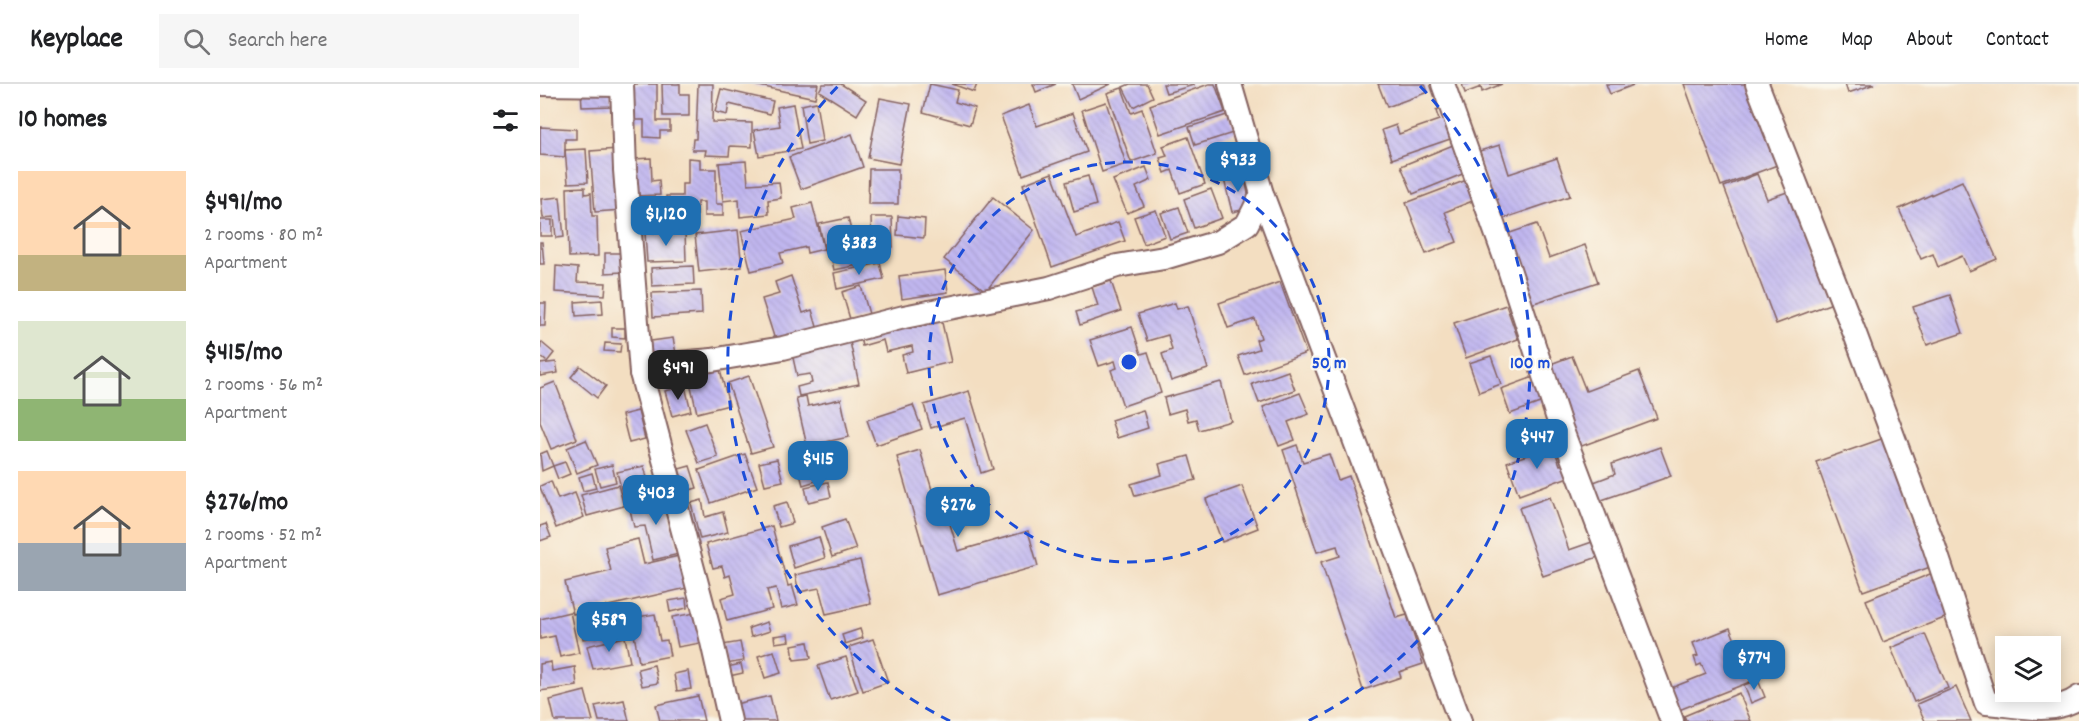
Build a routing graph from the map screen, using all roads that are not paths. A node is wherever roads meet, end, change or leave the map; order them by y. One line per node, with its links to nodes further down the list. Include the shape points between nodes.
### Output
1 (540, 84): 2 (street)
2 (622, 84): 7 (street)
3 (1230, 84): 6 (street)
4 (1443, 84): 12 (street, via 1561,428)
5 (1757, 84): 9 (street, via 1934,546)
6 (1262, 194): 7 (street, via 1247,224 1218,242 1164,258 1117,266 1049,288 904,317 783,348 645,366); 11 (street)
7 (641, 374): 10 (street)
8 (2079, 697): 9 (street, via 2069,705 2053,708)
9 (1990, 712)
10 (730, 721)
11 (1460, 721)
12 (1672, 721)

